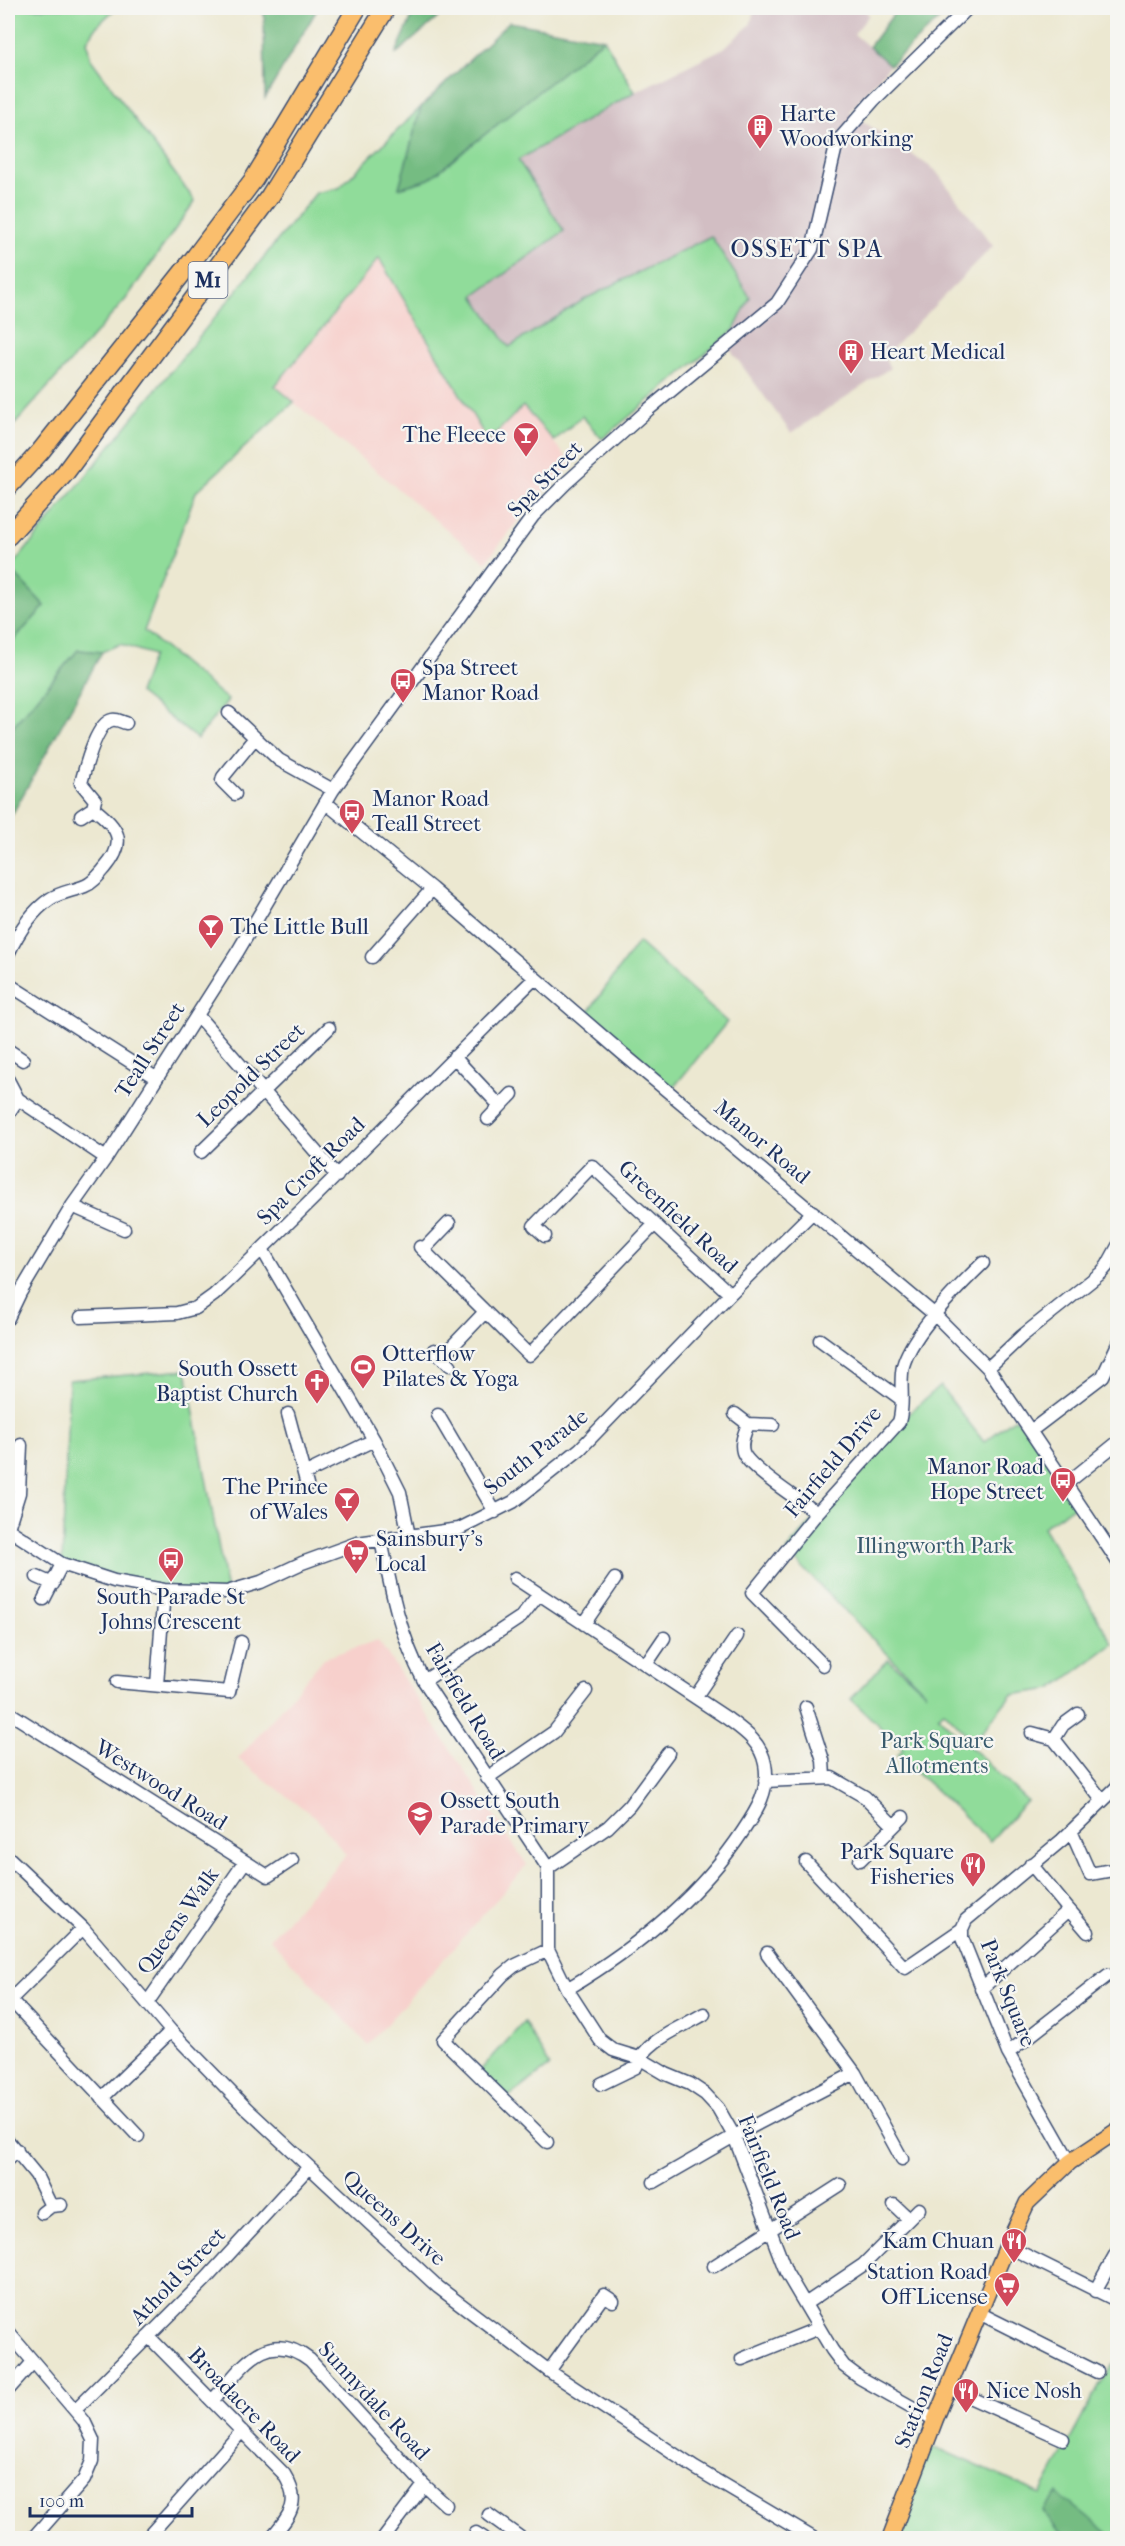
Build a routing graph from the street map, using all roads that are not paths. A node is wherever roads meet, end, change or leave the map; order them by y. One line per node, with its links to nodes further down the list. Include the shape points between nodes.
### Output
1 (357, 8): 4 (highway, M1, via 254,179 40,452)
2 (386, 8): 5 (highway, M1, via 270,196 65,473)
3 (968, 8): 9 (street, Spa Street, via 837,142 812,249 777,303 649,409 533,516)
4 (8, 487)
5 (8, 536)
6 (229, 713): 8 (street, via 253,733)
7 (126, 723): 11 (street, via 114,719 97,736 81,783)
8 (254, 739): 9 (street, via 279,760); 10 (street, via 216,783)
9 (333, 790): 12 (street, Spa Street)
10 (235, 794)
11 (96, 801): 13 (street); 15 (street, via 118,834 112,860 89,884 49,900)
12 (326, 803): 14 (street, Manor Road); 19 (street, Teall Street)
13 (81, 816)
14 (432, 889): 16 (street); 17 (street, Manor Road)
15 (8, 954)
16 (372, 957)
17 (535, 978): 22 (street, Spa Croft Road); 36 (street, Manor Road)
18 (8, 984): 24 (street, via 55,1008)
19 (197, 1015): 24 (street, Teall Street); 26 (street)
20 (329, 1028): 26 (street, Leopold Street)
21 (9, 1053): 23 (street)
22 (454, 1057): 29 (street); 34 (street, Spa Croft Road)
23 (23, 1060)
24 (156, 1078): 33 (street, Teall Street)
25 (8, 1080): 28 (street)
26 (263, 1091): 32 (street, Leopold Street); 34 (street)
27 (512, 1094): 29 (street)
28 (18, 1099): 30 (street); 33 (street)
29 (500, 1106): 31 (street)
30 (8, 1114)
31 (488, 1119)
32 (201, 1152)
33 (106, 1158): 35 (street, Teall Street)
34 (337, 1176): 42 (street, Spa Croft Road)
35 (72, 1206): 39 (street); 48 (street, Teall Street)
36 (813, 1212): 44 (street, South Parade); 46 (street, Manor Road)
37 (449, 1223): 45 (street, via 422,1248)
38 (654, 1225): 40 (street, Greenfield Road, via 592,1166 534,1226); 44 (street, Greenfield Road); 45 (street, via 529,1355)
39 (116, 1230)
40 (545, 1236)
41 (1118, 1246): 52 (street, via 1101,1273)
42 (262, 1249): 47 (street, Spa Croft Road, via 196,1308 177,1313); 60 (street)
43 (983, 1263): 46 (street, Fairfield Drive)
44 (730, 1294): 64 (street, South Parade, via 580,1449)
45 (485, 1312): 51 (street)
46 (935, 1315): 52 (street, Manor Road); 53 (street, Fairfield Drive, via 908,1351)
47 (81, 1317)
48 (8, 1318)
49 (1118, 1344): 59 (street, via 1102,1376)
50 (807, 1346): 53 (street, via 824,1339)
51 (442, 1357)
52 (988, 1368): 59 (street, Manor Road)
53 (902, 1399): 65 (street, Fairfield Drive, via 899,1422)
54 (288, 1414): 60 (street, via 306,1479)
55 (735, 1414): 57 (street)
56 (438, 1415): 64 (street)
57 (748, 1424): 58 (street); 65 (street, via 742,1449 751,1464)
58 (773, 1425)
59 (1032, 1430): 63 (street, Manor Road)
60 (374, 1440): 67 (street, via 400,1492)
61 (1118, 1442): 63 (street)
62 (21, 1445): 66 (street, via 19,1493)
63 (1066, 1484): 69 (street, Manor Road)
64 (495, 1512): 67 (street, South Parade, via 459,1529)
65 (817, 1513): 83 (street, Fairfield Drive, via 752,1593)
66 (8, 1529): 70 (street, South Parade)
67 (409, 1536): 68 (street, South Parade)
68 (381, 1540): 75 (street, South Parade, via 357,1543 227,1592); 84 (street, Fairfield Road, via 402,1634)
69 (1118, 1562)
70 (62, 1564): 74 (street); 75 (street, South Parade, via 114,1581)
71 (37, 1577): 74 (street)
72 (515, 1578): 76 (street)
73 (615, 1579): 78 (street)
74 (52, 1584): 77 (street)
75 (164, 1590): 86 (street)
76 (538, 1594): 78 (street); 84 (street, via 521,1617)
77 (44, 1599)
78 (584, 1624): 82 (street)
79 (737, 1636): 88 (street)
80 (664, 1638): 82 (street)
81 (241, 1642): 86 (street, via 229,1692)
82 (647, 1663): 88 (street)
83 (823, 1665)
84 (424, 1681): 96 (street, Fairfield Road)
85 (117, 1682): 86 (street)
86 (157, 1685)
87 (586, 1691): 96 (street, via 554,1732)
88 (696, 1696): 97 (street, via 751,1737 765,1764)
89 (806, 1707): 95 (street, via 823,1760)
90 (8, 1712): 105 (street, Westwood Road)
91 (1078, 1714): 93 (street)
92 (1032, 1733): 93 (street)
93 (1054, 1738): 99 (street)
94 (668, 1753): 107 (street, via 629,1806 608,1827)
95 (824, 1777): 97 (street); 103 (street, via 842,1782 899,1821)
96 (487, 1778): 107 (street, Fairfield Road)
97 (765, 1781): 116 (street, via 759,1807 704,1883 660,1924)
98 (1118, 1786): 99 (street, Park Square)
99 (1102, 1800): 100 (street, Park Square)
100 (1071, 1831): 106 (street, Park Square); 108 (street, via 1090,1874)
101 (8, 1857): 110 (street, Queens Drive)
102 (292, 1860): 105 (street, Westwood Road, via 268,1876)
103 (860, 1860)
104 (806, 1862): 111 (street, via 905,1968)
105 (244, 1863): 121 (street, Queens Walk)
106 (1031, 1864): 109 (street); 111 (street, Park Square, via 966,1920)
107 (548, 1868): 113 (street, Fairfield Road)
108 (1118, 1869)
109 (1069, 1910): 112 (street); 117 (street)
110 (83, 1928): 119 (street); 121 (street, Queens Drive)
111 (962, 1929): 117 (street, Park Square)
112 (1088, 1932)
113 (548, 1950): 116 (street, Fairfield Road); 133 (street, via 503,1975 443,2040)
114 (767, 1953): 118 (street)
115 (1108, 1975): 124 (street)
116 (567, 1989): 125 (street, Fairfield Road, via 600,2040 613,2050)
117 (981, 1989): 124 (street, Park Square)
118 (798, 1994): 120 (street); 126 (street)
119 (9, 1999): 128 (street)
120 (786, 2002)
121 (147, 2003): 123 (street, Queens Drive)
122 (704, 2014): 125 (street, via 648,2046)
123 (171, 2031): 128 (street); 137 (street, Queens Drive)
124 (1008, 2054): 136 (street, Park Square)
125 (639, 2058): 127 (street, via 636,2067); 131 (street, Fairfield Road, via 705,2094)
126 (855, 2073): 131 (street); 135 (street, via 886,2143)
127 (601, 2084)
128 (102, 2098): 130 (street)
129 (1118, 2130): 136 (main road, Station Road)
130 (138, 2136)
131 (734, 2136): 138 (street); 144 (street, Fairfield Road)
132 (8, 2141): 134 (street)
133 (547, 2142)
134 (12, 2155): 141 (street, via 36,2175)
135 (902, 2159)
136 (1070, 2162): 145 (main road, Station Road, via 1027,2203)
137 (308, 2168): 155 (street, Athold Street); 158 (street, Queens Drive, via 438,2287)
138 (654, 2182)
139 (840, 2185): 144 (street)
140 (894, 2205): 143 (street)
141 (51, 2208)
142 (919, 2209): 143 (street)
143 (909, 2219): 151 (street, via 863,2265)
144 (770, 2232): 147 (street); 151 (street, Fairfield Road, via 786,2272)
145 (1006, 2246): 148 (street); 152 (main road, Station Road)
146 (1118, 2250): 148 (street)
147 (714, 2266)
148 (1095, 2291): 150 (street)
149 (613, 2301): 158 (street, via 604,2295)
150 (1118, 2301)
151 (805, 2304): 153 (street, Fairfield Road)
152 (979, 2313): 159 (street); 160 (main road, Station Road)
153 (819, 2328): 156 (street); 164 (street, Fairfield Road, via 844,2366)
154 (8, 2332): 157 (street)
155 (148, 2337): 162 (street, Broadacre Road); 163 (street, Athold Street)
156 (742, 2359)
157 (33, 2362): 161 (street); 163 (street)
158 (549, 2371): 175 (street, Queens Drive, via 695,2468)
159 (1097, 2372)
160 (949, 2388): 164 (main road, Station Road); 166 (street)
161 (8, 2390)
162 (212, 2401): 165 (street, Broadacre Road); 167 (street, Sunnydale Road, via 256,2354 268,2347 299,2351)
163 (75, 2410): 170 (street, via 93,2440 92,2461 76,2489)
164 (935, 2420): 176 (main road, Station Road)
165 (243, 2432): 171 (street); 172 (street, Broadacre Road, via 291,2486 293,2507)
166 (1063, 2439)
167 (424, 2485): 168 (street, Sunnydale Road); 173 (street)
168 (446, 2505)
169 (489, 2515): 174 (street)
170 (33, 2538)
171 (147, 2538)
172 (271, 2538)
173 (384, 2538)
174 (521, 2538)
175 (813, 2538)
176 (890, 2538)

